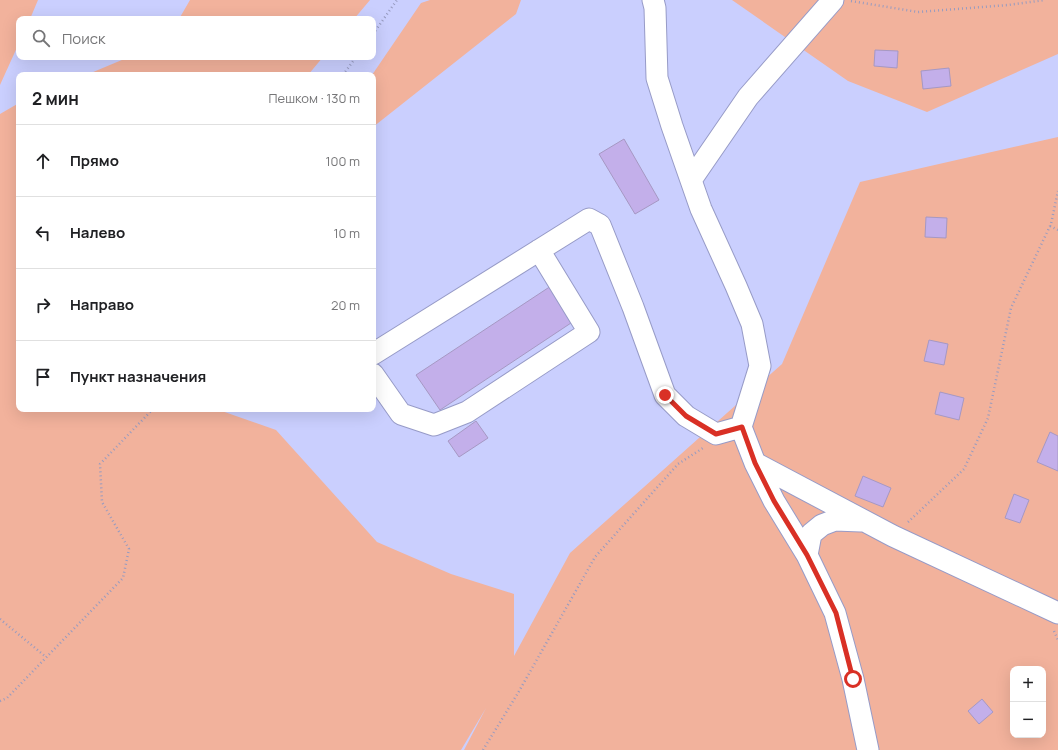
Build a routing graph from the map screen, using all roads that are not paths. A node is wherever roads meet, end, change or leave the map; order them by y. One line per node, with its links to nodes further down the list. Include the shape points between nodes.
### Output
1 (653, 0): 3 (street, via 657,78)
2 (833, 0): 3 (street, via 748,97)
3 (691, 180): 7 (street, via 701,209 752,324 760,366)
4 (538, 250): 5 (street); 6 (street, via 589,332 467,412 434,425 401,414); 7 (street, via 589,219 600,225 665,395 686,416 716,434)
5 (376, 352)
6 (376, 378)
7 (742, 427): 8 (street)
8 (755, 463): 9 (street); 10 (street, via 774,501)
9 (865, 521): 10 (street, via 836,520 822,525 811,534); 11 (street)
10 (807, 555): 12 (street, via 836,613)
11 (1058, 613)
12 (868, 750)

